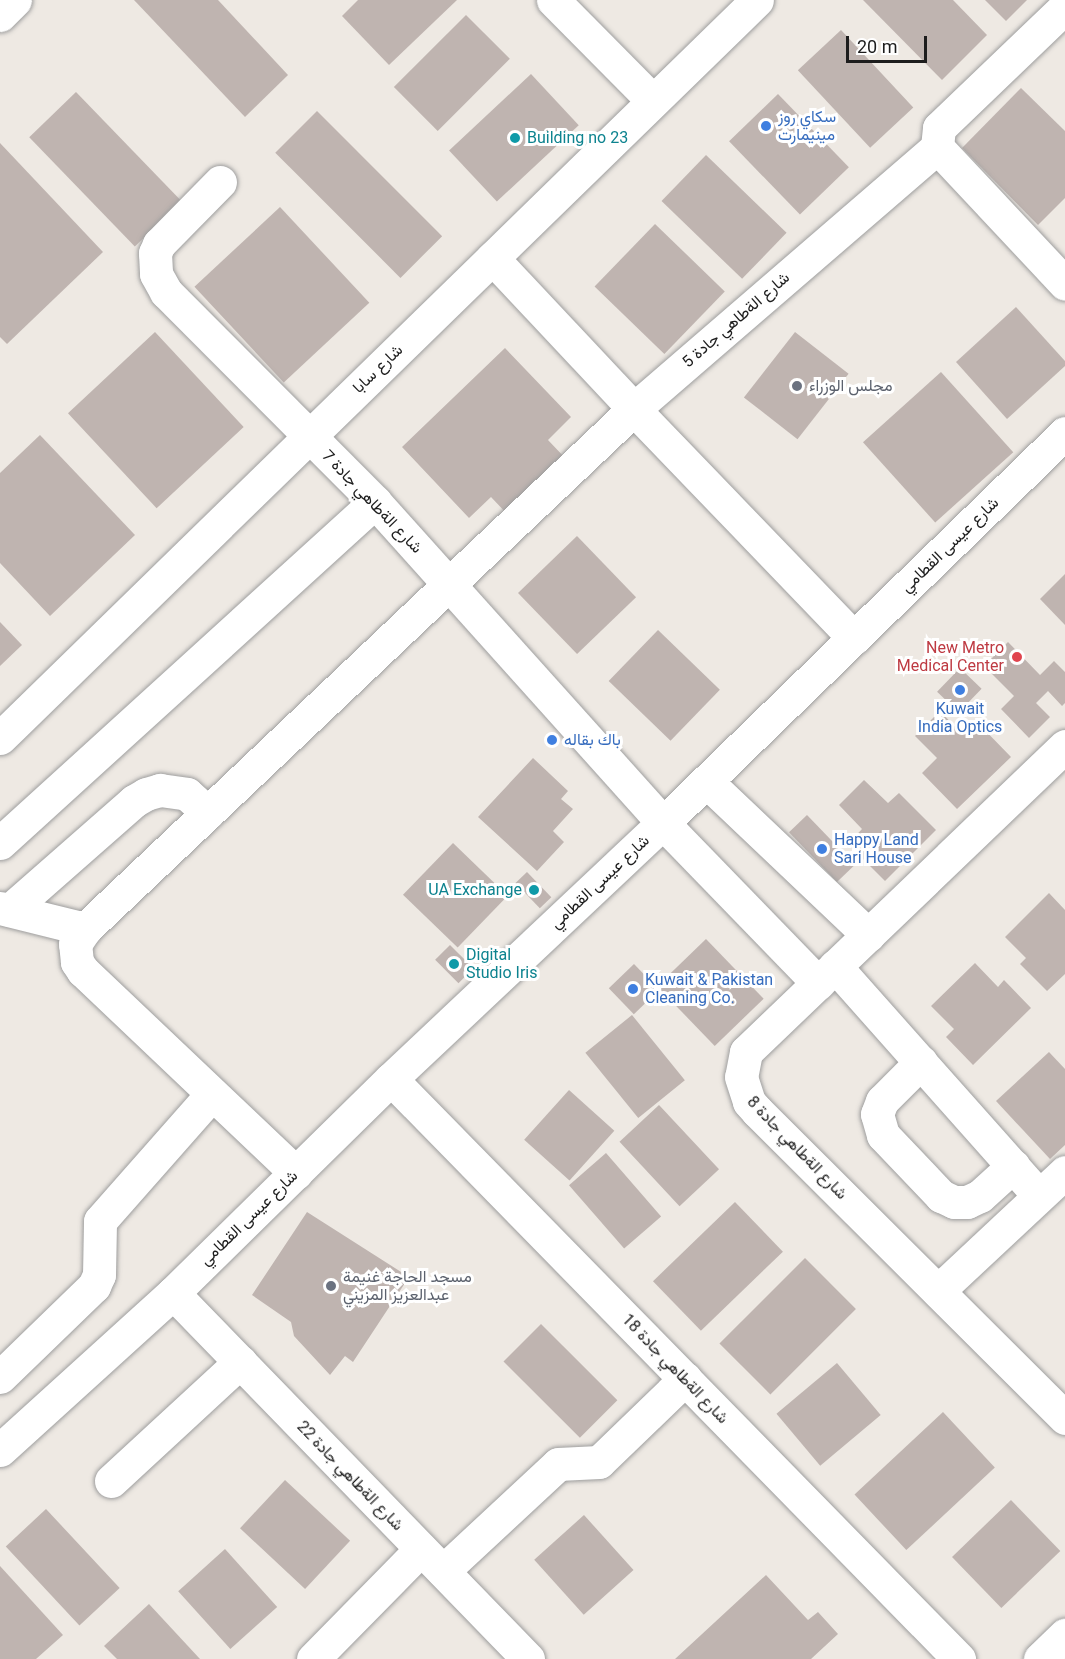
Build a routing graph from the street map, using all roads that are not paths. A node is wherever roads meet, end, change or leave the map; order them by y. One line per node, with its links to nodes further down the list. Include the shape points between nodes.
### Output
1 (15, 0): 5 (street)
2 (553, 0): 6 (street)
3 (757, 0): 6 (street, شارع سابا)
4 (1065, 7): 7 (street, via 939,128)
5 (0, 15)
6 (653, 101): 9 (street, شارع سابا)
7 (937, 147): 10 (street); 11 (street, شارع الةطاهي جادة 5)
8 (220, 182): 13 (street, شارع الةطاهي جادة 7, via 159,244 155,253 156,274 166,292)
9 (492, 258): 11 (street); 13 (street, شارع سابا)
10 (1065, 284)
11 (634, 409): 15 (street, شارع الةطاهي جادة 5); 16 (street)
12 (1065, 433): 16 (street, شارع عيسى القطامي)
13 (309, 437): 14 (street, شارع الةطاهي جادة 7); 17 (street, شارع سابا)
14 (375, 502): 15 (street, شارع الةطاهي جادة 7); 22 (street)
15 (449, 584): 20 (street, شارع الةطاهي جادة 5); 21 (street, شارع الةطاهي جادة 7)
16 (854, 638): 19 (street, شارع عيسى القطامي)
17 (0, 738)
18 (1065, 746): 25 (street, شارع الةطاهي جادة 8)
19 (706, 781): 21 (street, شارع عيسى القطامي); 25 (street)
20 (208, 813): 23 (street, via 199,802 180,792 160,790 146,794); 24 (street, شارع الةطاهي جادة 5)
21 (663, 823): 26 (street, شارع الةطاهي جادة 7); 28 (street, شارع عيسى القطامي)
22 (0, 843)
23 (5, 909): 24 (street)
24 (86, 929): 29 (street, via 75,944 83,971)
25 (868, 935): 26 (street, شارع الةطاهي جادة 8)
26 (827, 974): 27 (street, شارع الةطاهي جادة 7); 34 (street, شارع الةطاهي جادة 8, via 746,1052 741,1064 743,1090 757,1112)
27 (921, 1062): 30 (street, شارع الةطاهي جادة 7); 30 (street, via 882,1101 878,1122 883,1135 941,1196 954,1202 980,1196)
28 (391, 1079): 32 (street, شارع عيسى القطامي); 38 (street, شارع الةطاهي جادة 18)
29 (212, 1094): 32 (street); 37 (street, via 100,1221 99,1275 94,1286)
30 (1013, 1166): 33 (street, شارع الةطاهي جادة 7)
31 (1065, 1172): 33 (street)
32 (296, 1173): 35 (street, شارع عيسى القطامي)
33 (1040, 1196): 34 (street)
34 (938, 1291): 39 (street, شارع الةطاهي جادة 8)
35 (173, 1293): 36 (street, شارع الةطاهي جادة 22); 40 (street, شارع عيسى القطامي)
36 (240, 1362): 41 (street); 42 (street, شارع الةطاهي جادة 22)
37 (0, 1377)
38 (685, 1379): 42 (street, via 599,1462 558,1464); 46 (street, شارع الةطاهي جادة 18)
39 (1065, 1418)
40 (0, 1450)
41 (111, 1481)
42 (432, 1560): 44 (street); 45 (street, شارع الةطاهي جادة 22)
43 (1065, 1635): 47 (street)
44 (313, 1659)
45 (528, 1659)
46 (959, 1659)
47 (1040, 1659)

